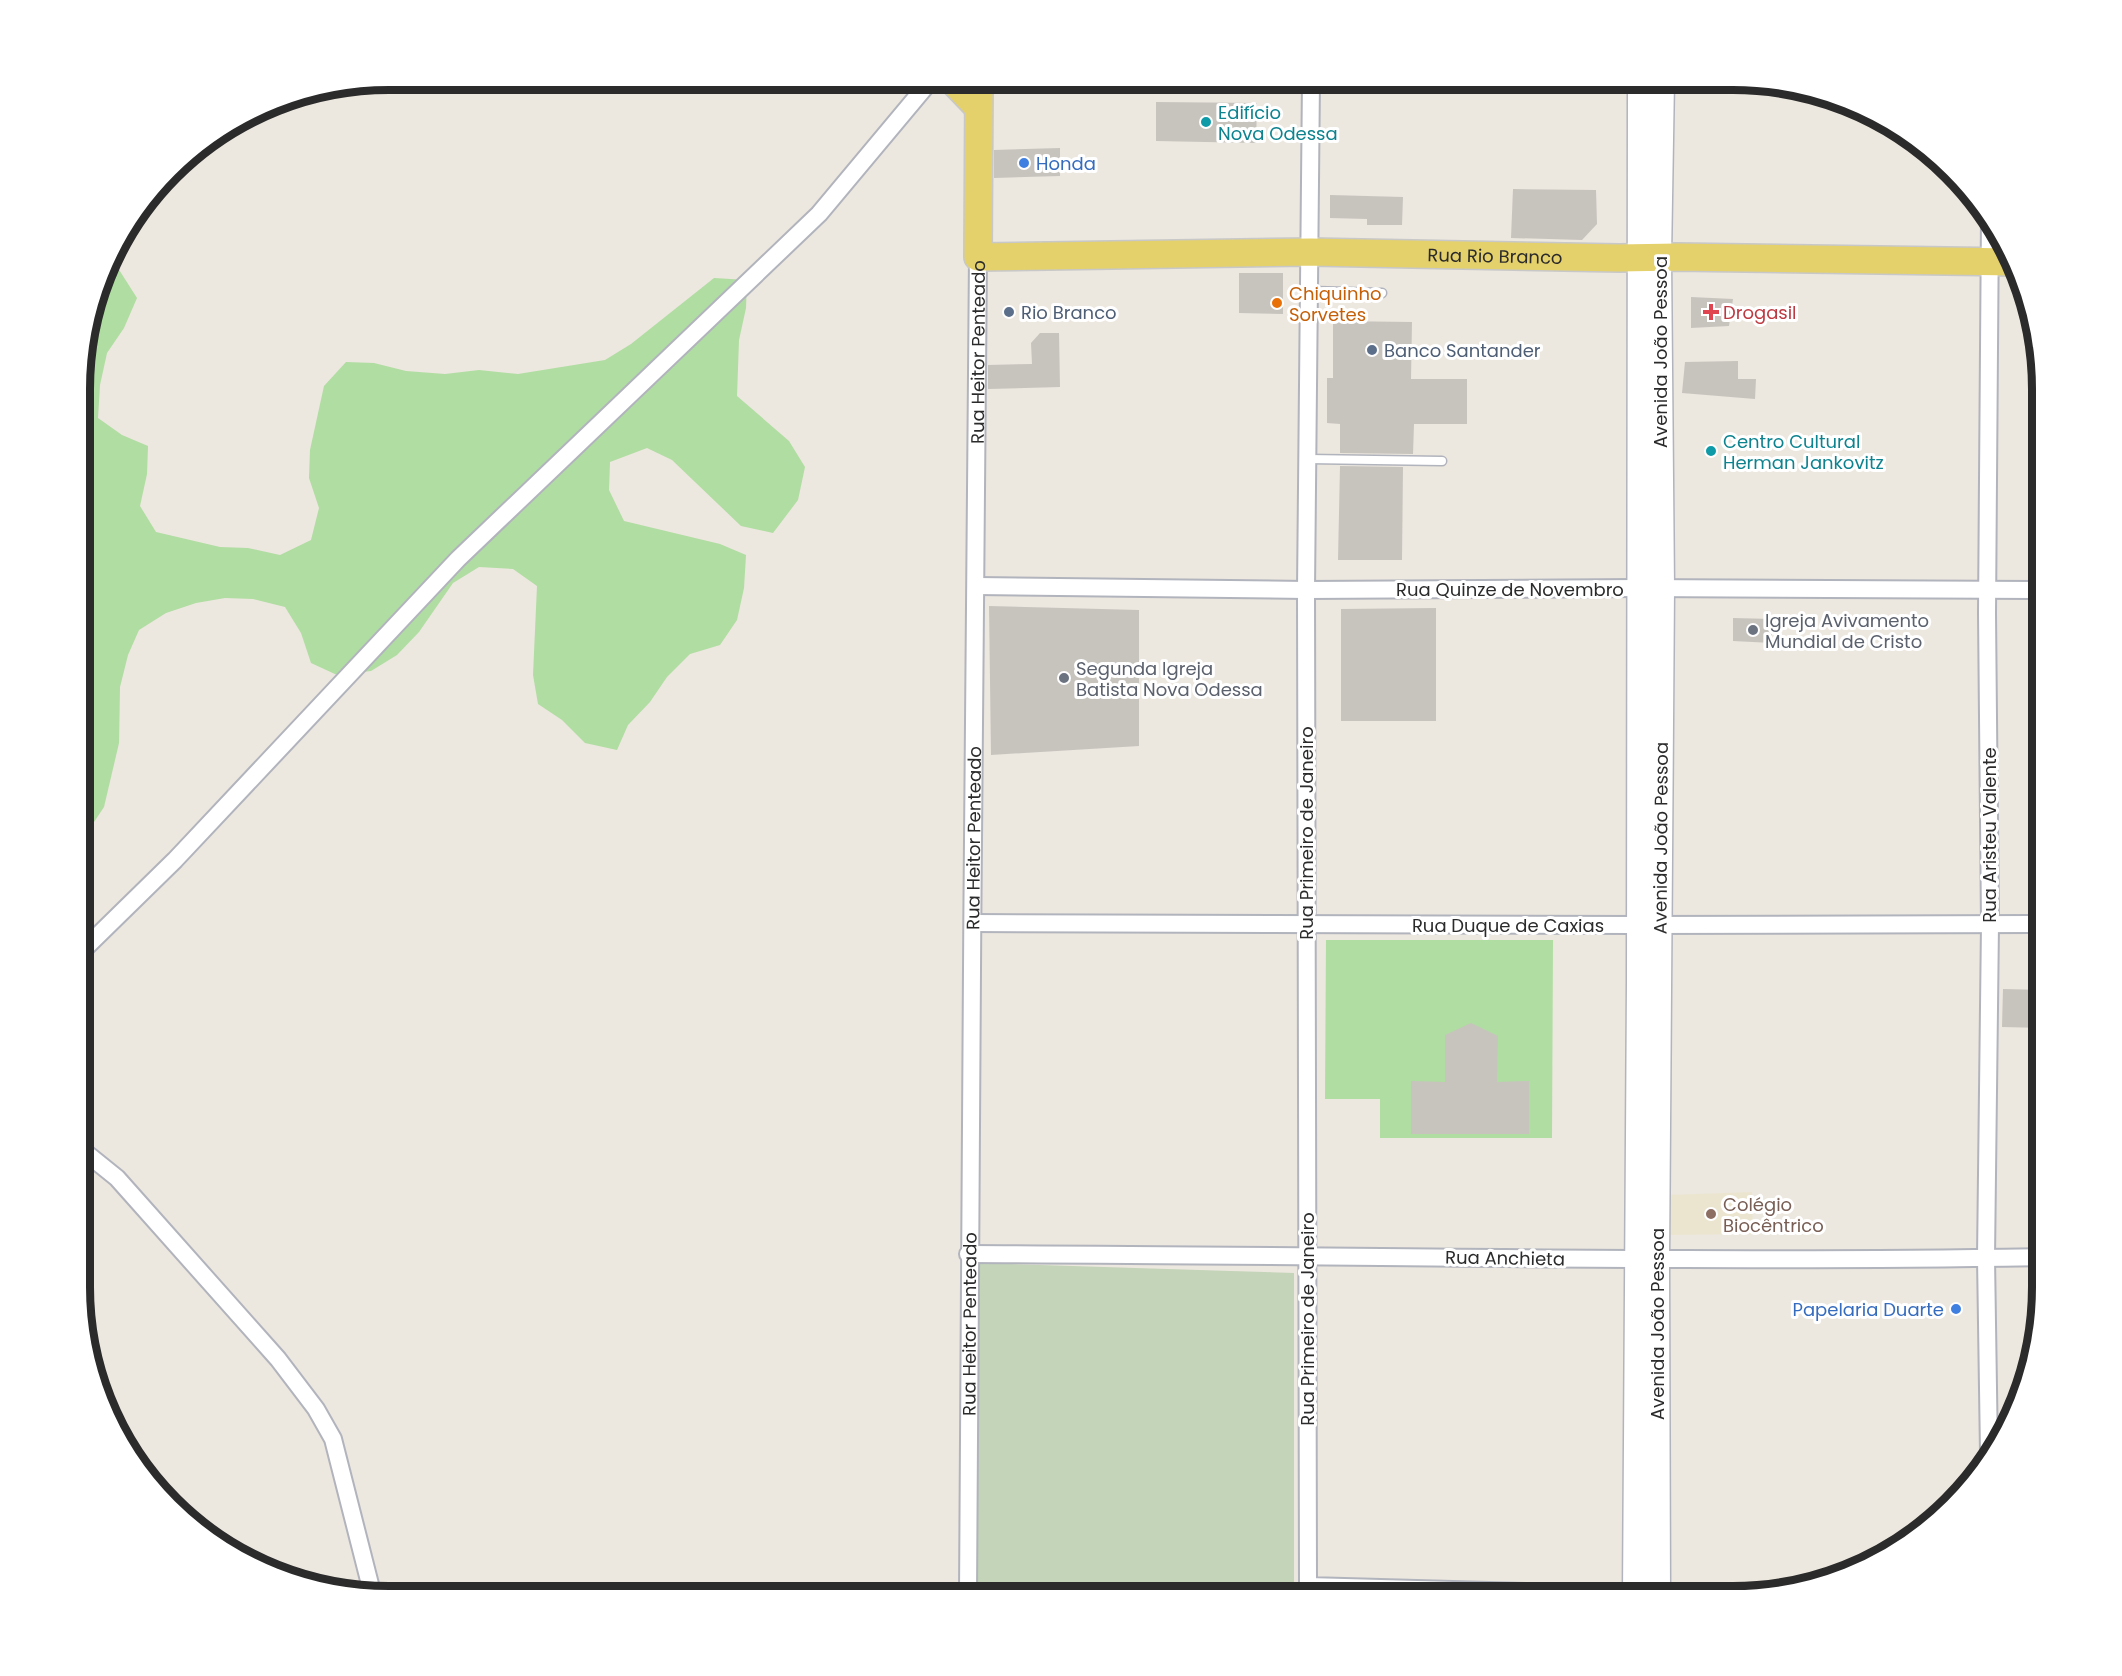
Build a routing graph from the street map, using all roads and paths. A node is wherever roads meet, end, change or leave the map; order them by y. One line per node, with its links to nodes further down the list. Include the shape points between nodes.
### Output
1 (923, 90): 27 (street, via 819,214 458,559 175,860)
2 (962, 90): 7 (main road)
3 (979, 90): 7 (main road, Rua Heitor Penteado)
4 (1311, 90): 9 (street, Rua Primeiro de Janeiro)
5 (1641, 90): 8 (main road, Avenida João Pessoa)
6 (1661, 90): 8 (main road, Avenida João Pessoa)
7 (978, 107): 10 (main road, Rua Heitor Penteado)
8 (1650, 179): 11 (main road, Avenida João Pessoa)
9 (1311, 252): 10 (main road, Rua Rio Branco); 11 (main road, Rua Rio Branco); 13 (street, Rua Primeiro de Janeiro)
10 (978, 256): 17 (street, Rua Heitor Penteado)
11 (1649, 258): 12 (main road, Rua Rio Branco); 18 (main road, Avenida João Pessoa)
12 (2002, 262): 20 (street, Rua Aristeu Valente)
13 (1310, 291): 14 (lane); 15 (street, Rua Primeiro de Janeiro)
14 (1382, 293)
15 (1308, 459): 16 (lane); 19 (street, Rua Primeiro de Janeiro)
16 (1442, 461)
17 (977, 586): 19 (street, Rua Quinze de Novembro); 22 (street, Rua Heitor Penteado)
18 (1650, 588): 19 (street, Rua Quinze de Novembro); 20 (street, Rua Quinze de Novembro); 26 (main road, Avenida João Pessoa)
19 (1306, 590): 23 (street, Rua Primeiro de Janeiro)
20 (1988, 590): 21 (street, Rua Quinze de Novembro); 24 (street, Rua Aristeu Valente)
21 (2032, 590)
22 (973, 923): 23 (street, Rua Duque de Caxias); 29 (street, Rua Heitor Penteado)
23 (1306, 924): 26 (street, Rua Duque de Caxias); 30 (street, Rua Primeiro de Janeiro)
24 (1990, 924): 25 (street, Rua Duque de Caxias); 26 (street, Rua Duque de Caxias); 32 (street, Rua Aristeu Valente)
25 (2032, 924)
26 (1650, 925): 33 (main road, Avenida João Pessoa)
27 (90, 943)
28 (90, 1156): 35 (street, via 117,1178 278,1359 316,1409 333,1438)
29 (968, 1254): 30 (street, Rua Anchieta); 36 (street, Rua Heitor Penteado)
30 (1307, 1255): 33 (street, Rua Anchieta); 37 (street, Rua Primeiro de Janeiro)
31 (2032, 1257): 32 (street, Rua Anchieta)
32 (1986, 1258): 33 (street, Rua Anchieta); 34 (street, Rua Aristeu Valente)
33 (1647, 1260): 38 (main road, Avenida João Pessoa)
34 (1989, 1441)
35 (370, 1585)
36 (968, 1586)
37 (1308, 1586)
38 (1646, 1586)

